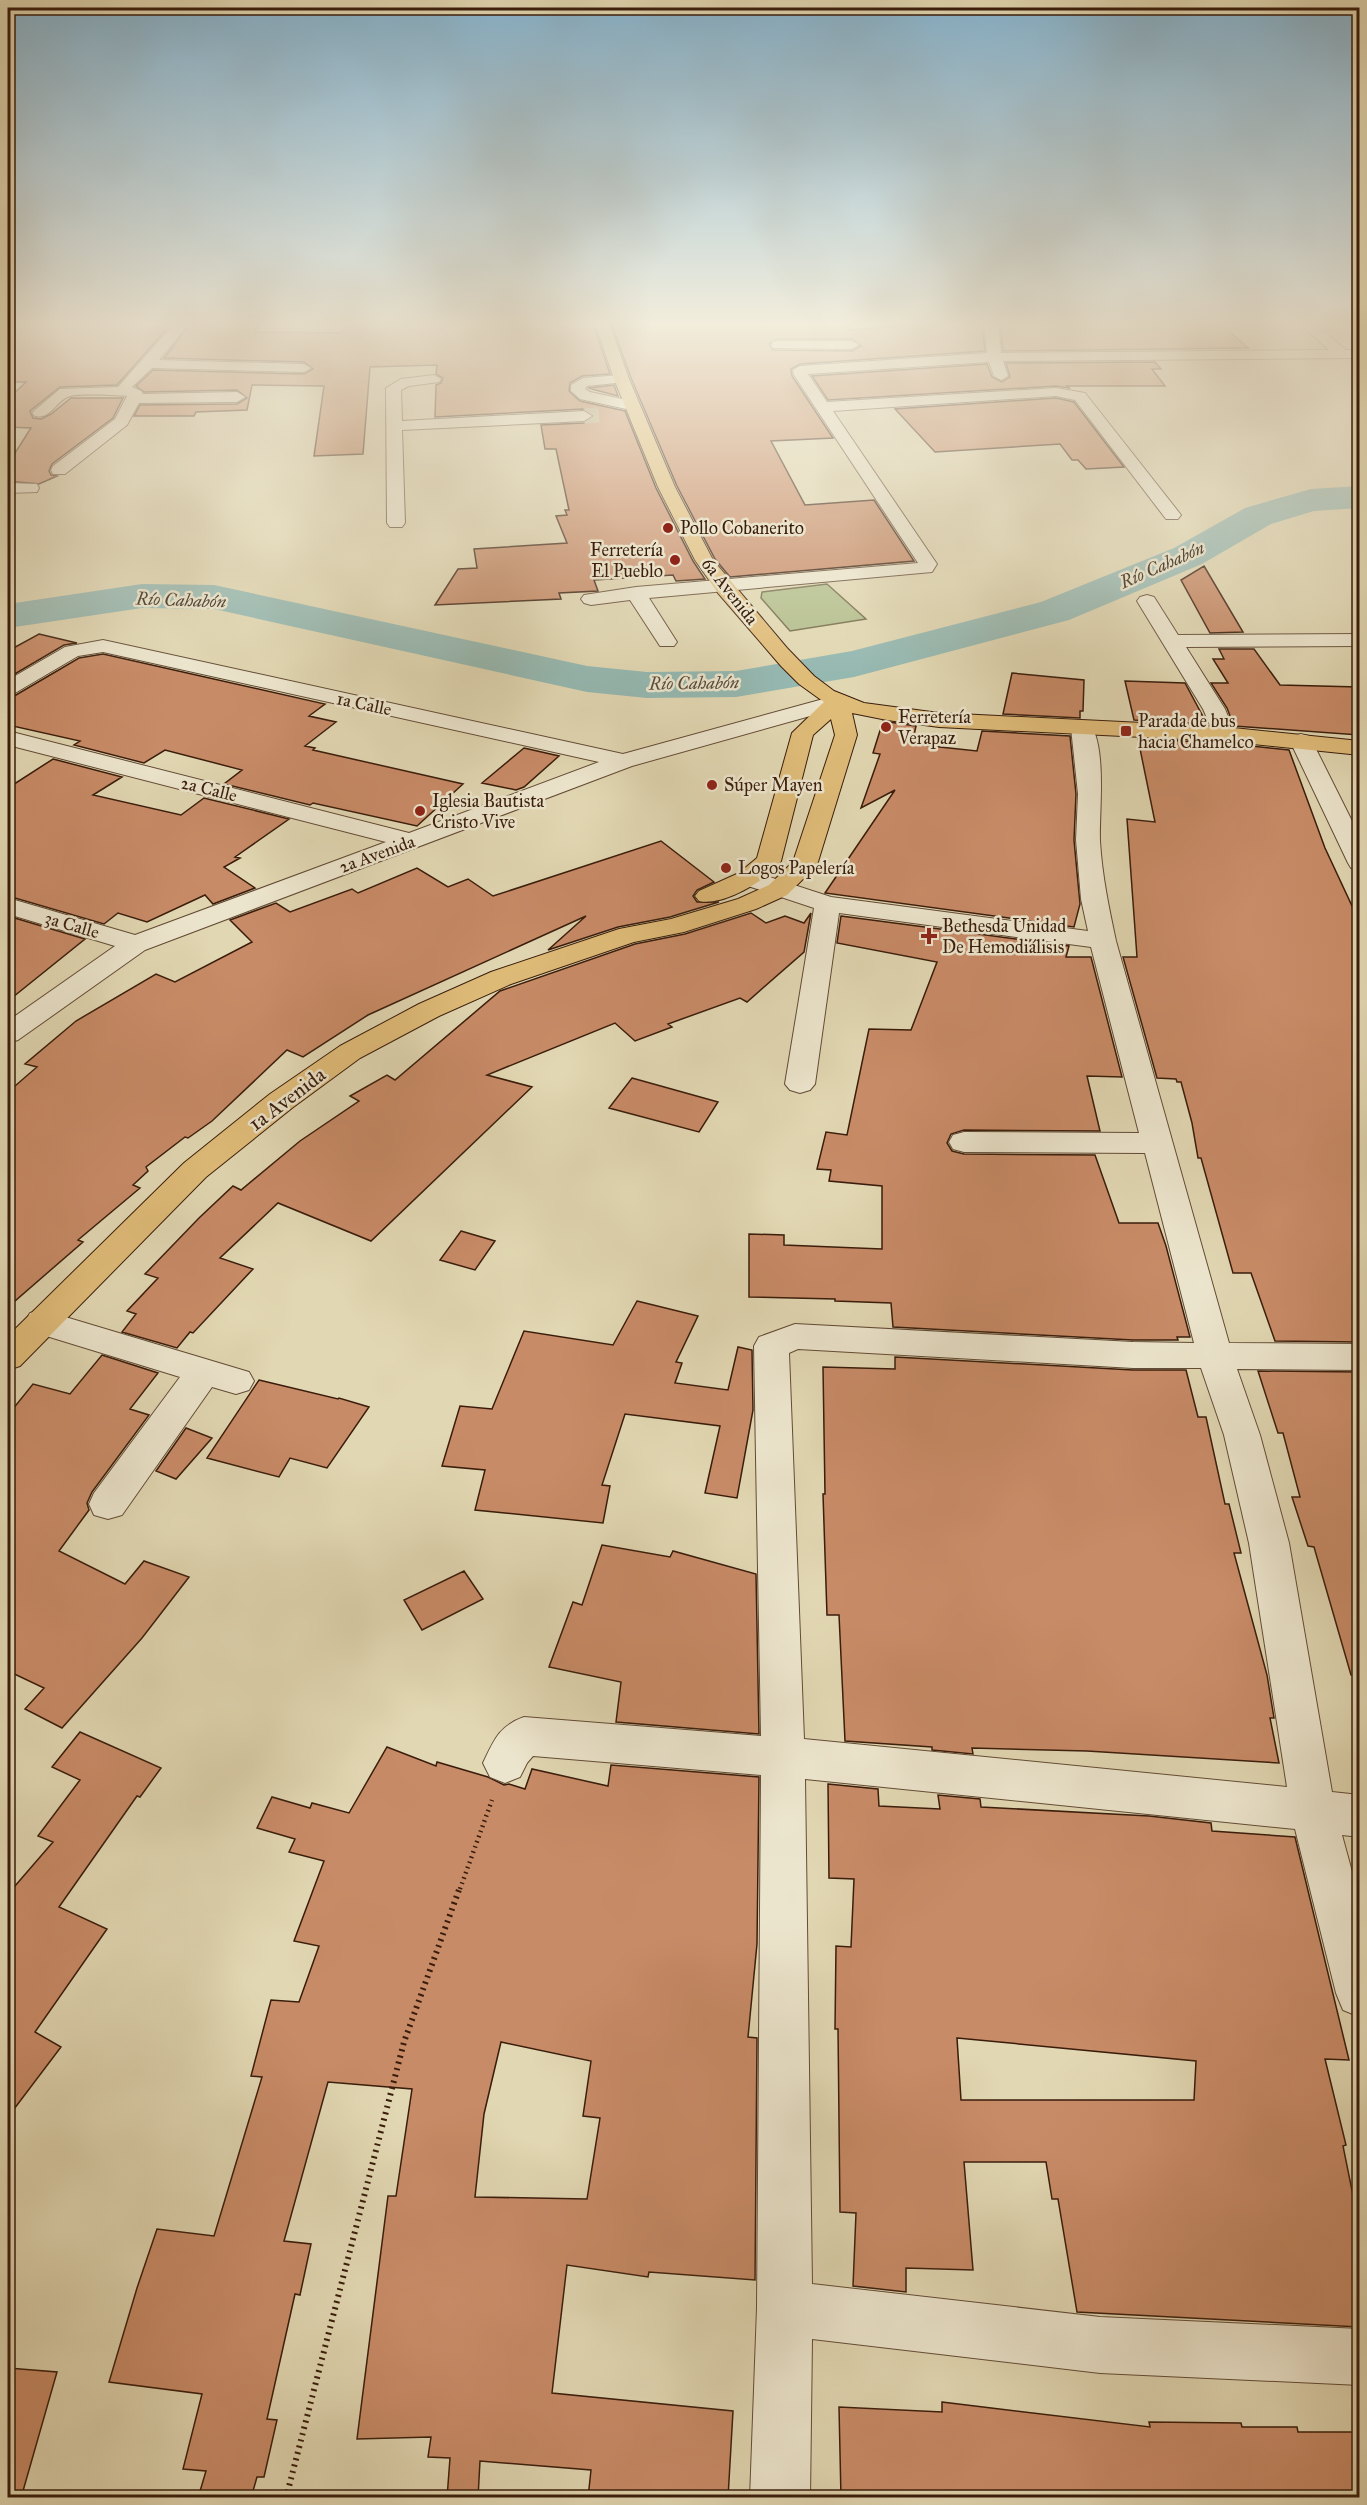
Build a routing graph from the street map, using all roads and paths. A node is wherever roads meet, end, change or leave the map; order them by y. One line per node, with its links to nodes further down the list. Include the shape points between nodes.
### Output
1 (98, 440): 6 (street)
2 (394, 440): 10 (street)
3 (646, 440): 11 (main road, 6a Avenida, via 675,508)
4 (845, 440): 11 (street, via 928,564 925,568)
5 (1114, 440): 9 (street)
6 (59, 470)
7 (8, 488): 8 (street)
8 (32, 488)
9 (1172, 515)
10 (396, 523)
11 (723, 587): 12 (street); 19 (main road, 6a Avenida, via 778,651)
12 (636, 593): 13 (street); 17 (street)
13 (591, 599)
14 (1147, 601): 16 (street)
15 (1359, 640): 16 (street)
16 (1172, 641): 22 (street, via 1214,709)
17 (667, 642)
18 (8, 689): 27 (street, 1a Calle, via 72,651 103,646)
19 (828, 695): 20 (main road, via 907,716); 21 (main road); 23 (street, 2a Avenida); 31 (main road, 1a Avenida, via 846,735 805,865)
20 (1082, 728): 22 (main road); 35 (street, via 1087,755 1088,840)
21 (803, 733): 23 (street); 30 (main road, 1a Avenida, via 769,861)
22 (1224, 734): 25 (main road)
23 (708, 736): 27 (street, 2a Avenida)
24 (8, 738): 28 (street, 2a Calle)
25 (1301, 741): 26 (main road); 29 (street)
26 (1359, 748)
27 (624, 761): 28 (street, 2a Avenida)
28 (411, 841): 36 (street, 2a Avenida)
29 (1359, 863)
30 (748, 878): 31 (street); 34 (main road, 1a Avenida)
31 (778, 890): 32 (street); 34 (main road, 1a Avenida, via 675,926)
32 (826, 904): 35 (street); 38 (street)
33 (8, 906): 36 (street, 3a Calle)
34 (628, 935): 41 (main road, 1a Avenida, via 501,978 350,1052 195,1170)
35 (1103, 941): 40 (street)
36 (136, 944): 37 (street, 2a Avenida)
37 (8, 1034)
38 (800, 1084)
39 (964, 1142): 40 (street)
40 (1159, 1143): 43 (street)
41 (42, 1322): 42 (main road, 1a Avenida); 45 (street, via 220,1376)
42 (8, 1356)
43 (1215, 1357): 44 (street); 46 (street, via 795,1336 771,1346); 48 (street, via 1242,1435 1269,1543)
44 (1359, 1357)
45 (108, 1504)
46 (783, 1756): 47 (street, via 524,1736); 48 (street); 51 (street)
47 (505, 1763): 53 (path, via 404,2042)
48 (1313, 1811): 49 (street); 50 (street)
49 (1359, 1816)
50 (1359, 1993)
51 (785, 2308): 52 (street, via 1100,2345); 54 (street)
52 (1359, 2357)
53 (286, 2498)
54 (780, 2498)

